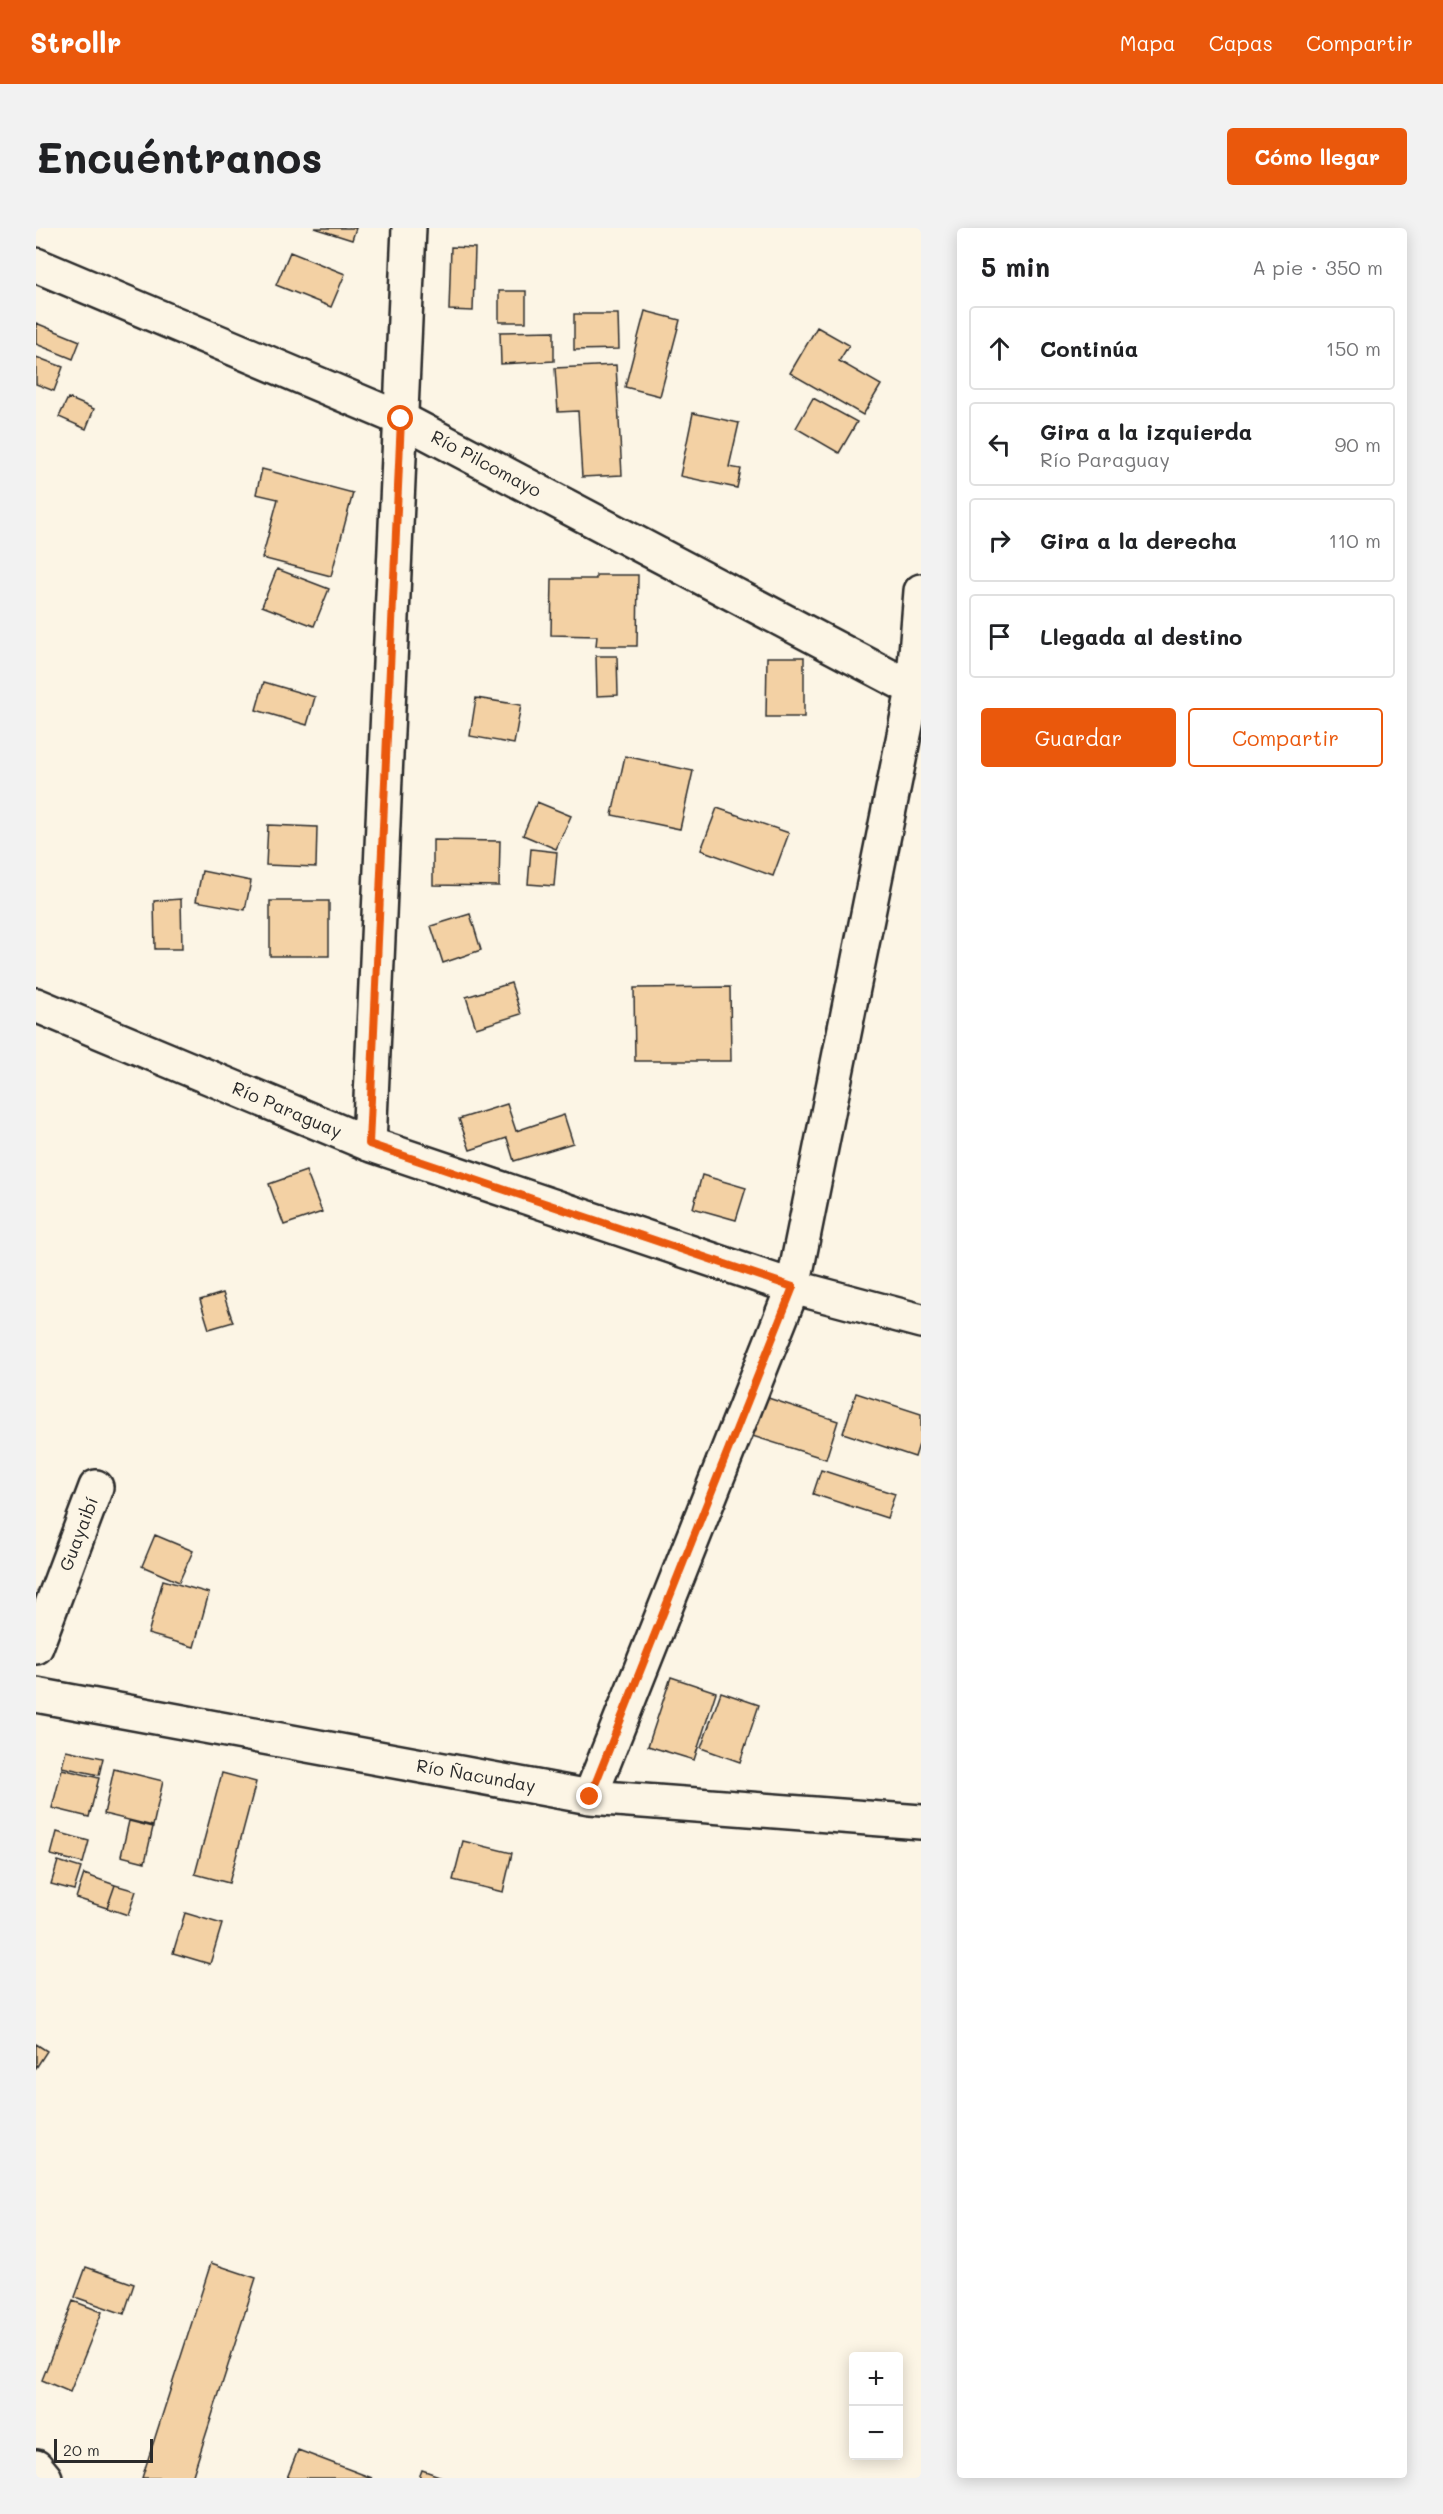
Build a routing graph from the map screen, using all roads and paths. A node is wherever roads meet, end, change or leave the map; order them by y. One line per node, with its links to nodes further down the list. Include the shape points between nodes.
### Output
1 (409, 228): 3 (street)
2 (36, 264): 3 (street, Río Pilcomayo)
3 (401, 419): 5 (street, Río Pilcomayo); 7 (street)
4 (921, 591): 5 (street)
5 (917, 692): 8 (street)
6 (36, 1005): 7 (street, Río Paraguay)
7 (369, 1144): 8 (street, Río Paraguay)
8 (793, 1287): 9 (street, Río Paraguay); 13 (street)
9 (921, 1321)
10 (96, 1487): 11 (street, Guayaibí)
11 (36, 1647)
12 (36, 1695): 13 (street, Río Ñacunday)
13 (590, 1797): 14 (street, Río Ñacunday)
14 (921, 1822)
15 (36, 2467): 16 (street)
16 (45, 2478)

